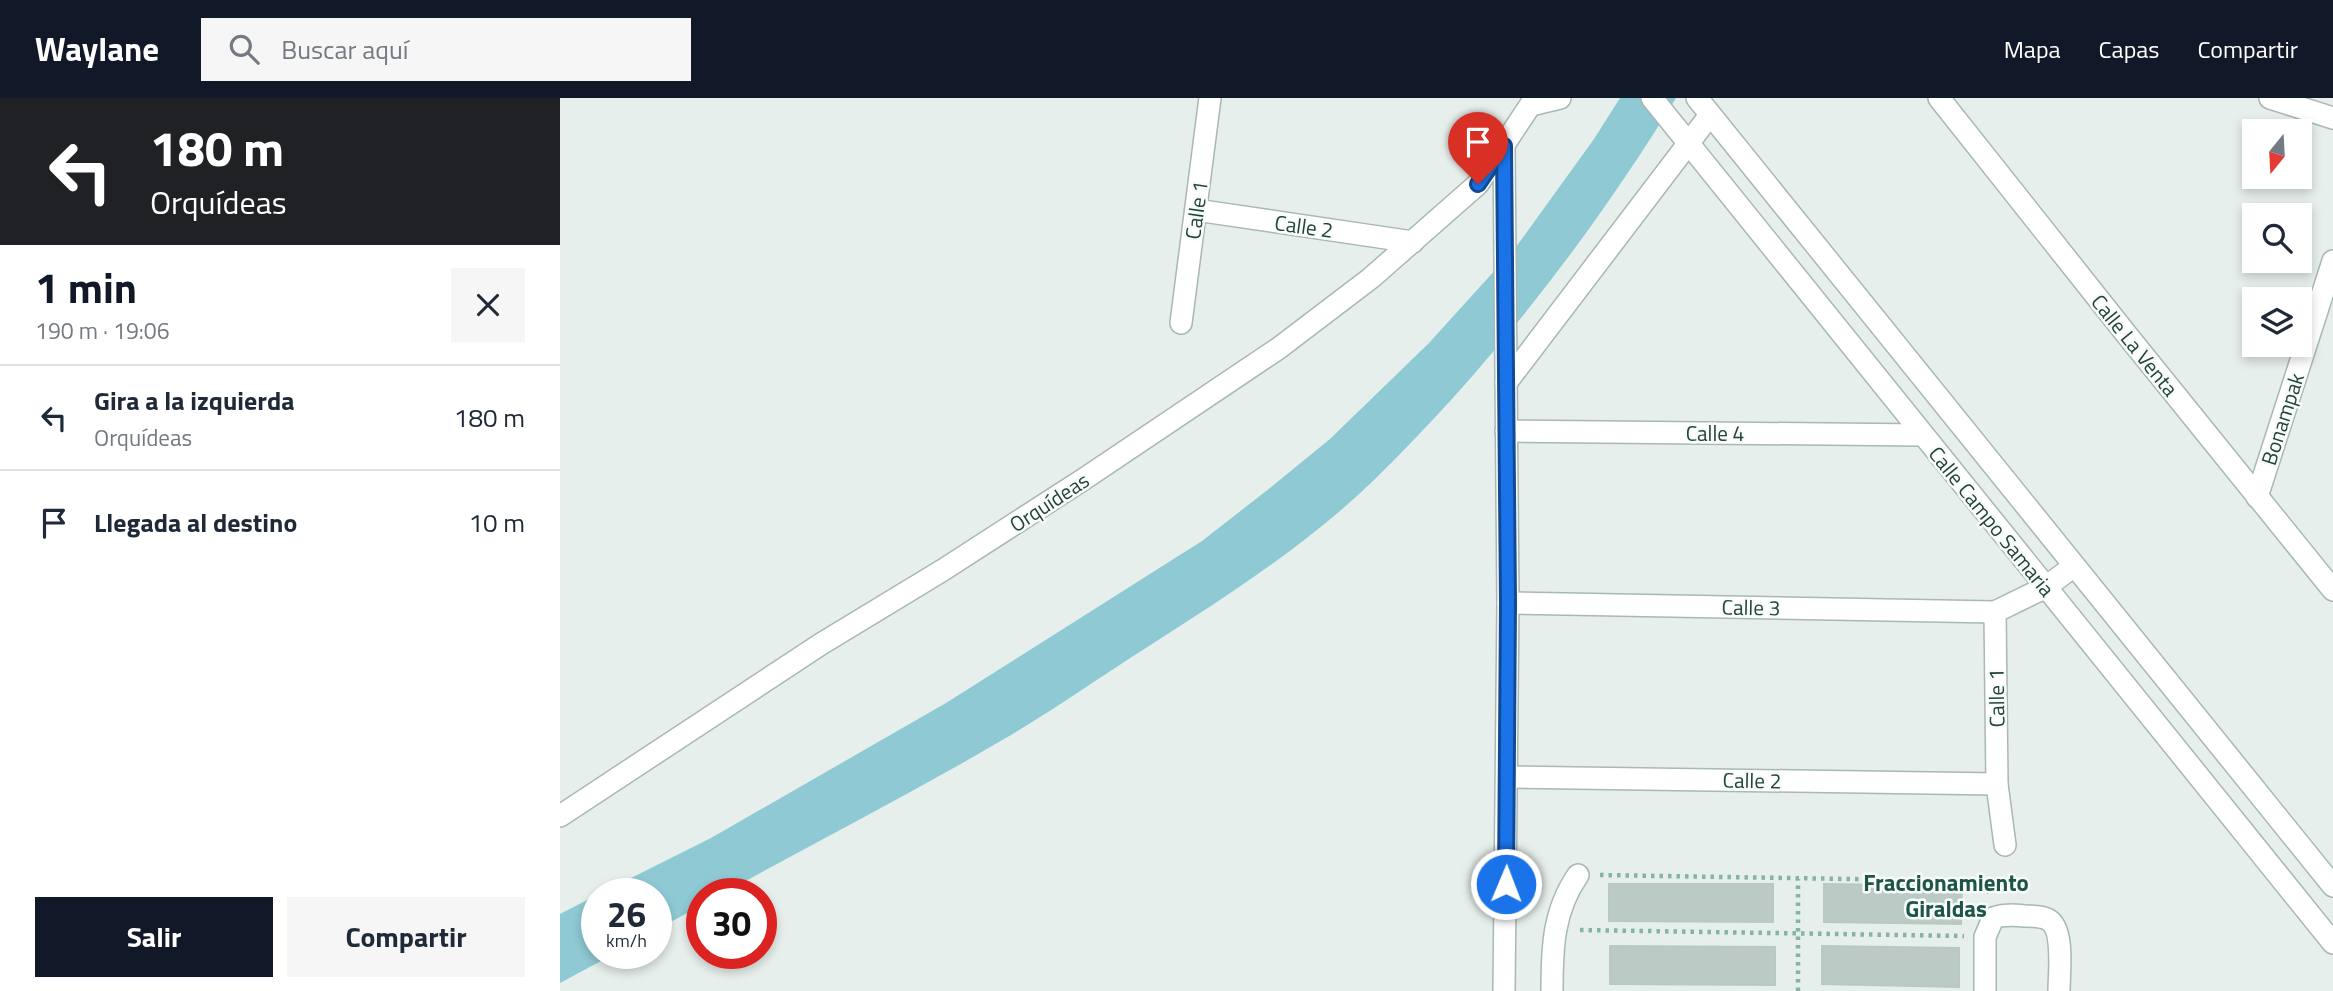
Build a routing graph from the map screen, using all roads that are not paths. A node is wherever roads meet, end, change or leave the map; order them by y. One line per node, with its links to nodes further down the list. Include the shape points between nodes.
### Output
1 (1210, 98): 12 (street, Calle 1)
2 (1560, 98): 7 (street)
3 (1652, 98): 10 (street, Calle Campo Samaria)
4 (1697, 98): 8 (street, Calle Campo Samaria)
5 (1939, 98): 19 (street, Calle La Venta)
6 (2270, 98): 9 (street)
7 (1533, 102): 11 (street, Orquídeas)
8 (1710, 115): 10 (street); 20 (street, Calle Campo Samaria)
9 (2333, 118)
10 (1688, 142): 16 (street); 18 (street, Calle Campo Samaria)
11 (1504, 146): 13 (street, Orquídeas, via 1478,184); 16 (street)
12 (1196, 210): 13 (street, Calle 2); 15 (street, Calle 1)
13 (1413, 242): 27 (street, Orquídeas, via 1279,348 1095,472 821,644)
14 (2333, 261): 19 (street, Bonampak)
15 (1181, 323)
16 (1506, 383): 17 (street)
17 (1506, 431): 18 (street, Calle 4); 23 (street)
18 (1923, 435): 21 (street, Calle Campo Samaria)
19 (2257, 497): 22 (street, Calle La Venta)
20 (2074, 566): 21 (street); 30 (street, Calle Campo Samaria)
21 (2046, 587): 24 (street); 31 (street, Calle Campo Samaria)
22 (2333, 590)
23 (1508, 603): 24 (street, Calle 3); 25 (street)
24 (1995, 612): 26 (street, Calle 1)
25 (1507, 776): 26 (street, Calle 2); 32 (street)
26 (1997, 784): 28 (street, Calle 1)
27 (560, 816)
28 (2005, 845)
29 (1578, 875): 33 (street, via 1561,906 1555,930)
30 (2333, 886)
31 (2333, 943)
32 (1504, 991)
33 (1552, 991)
34 (1985, 991): 35 (street, via 1985,937 1993,918 2001,915 2039,917 2056,925)
35 (2059, 991)

